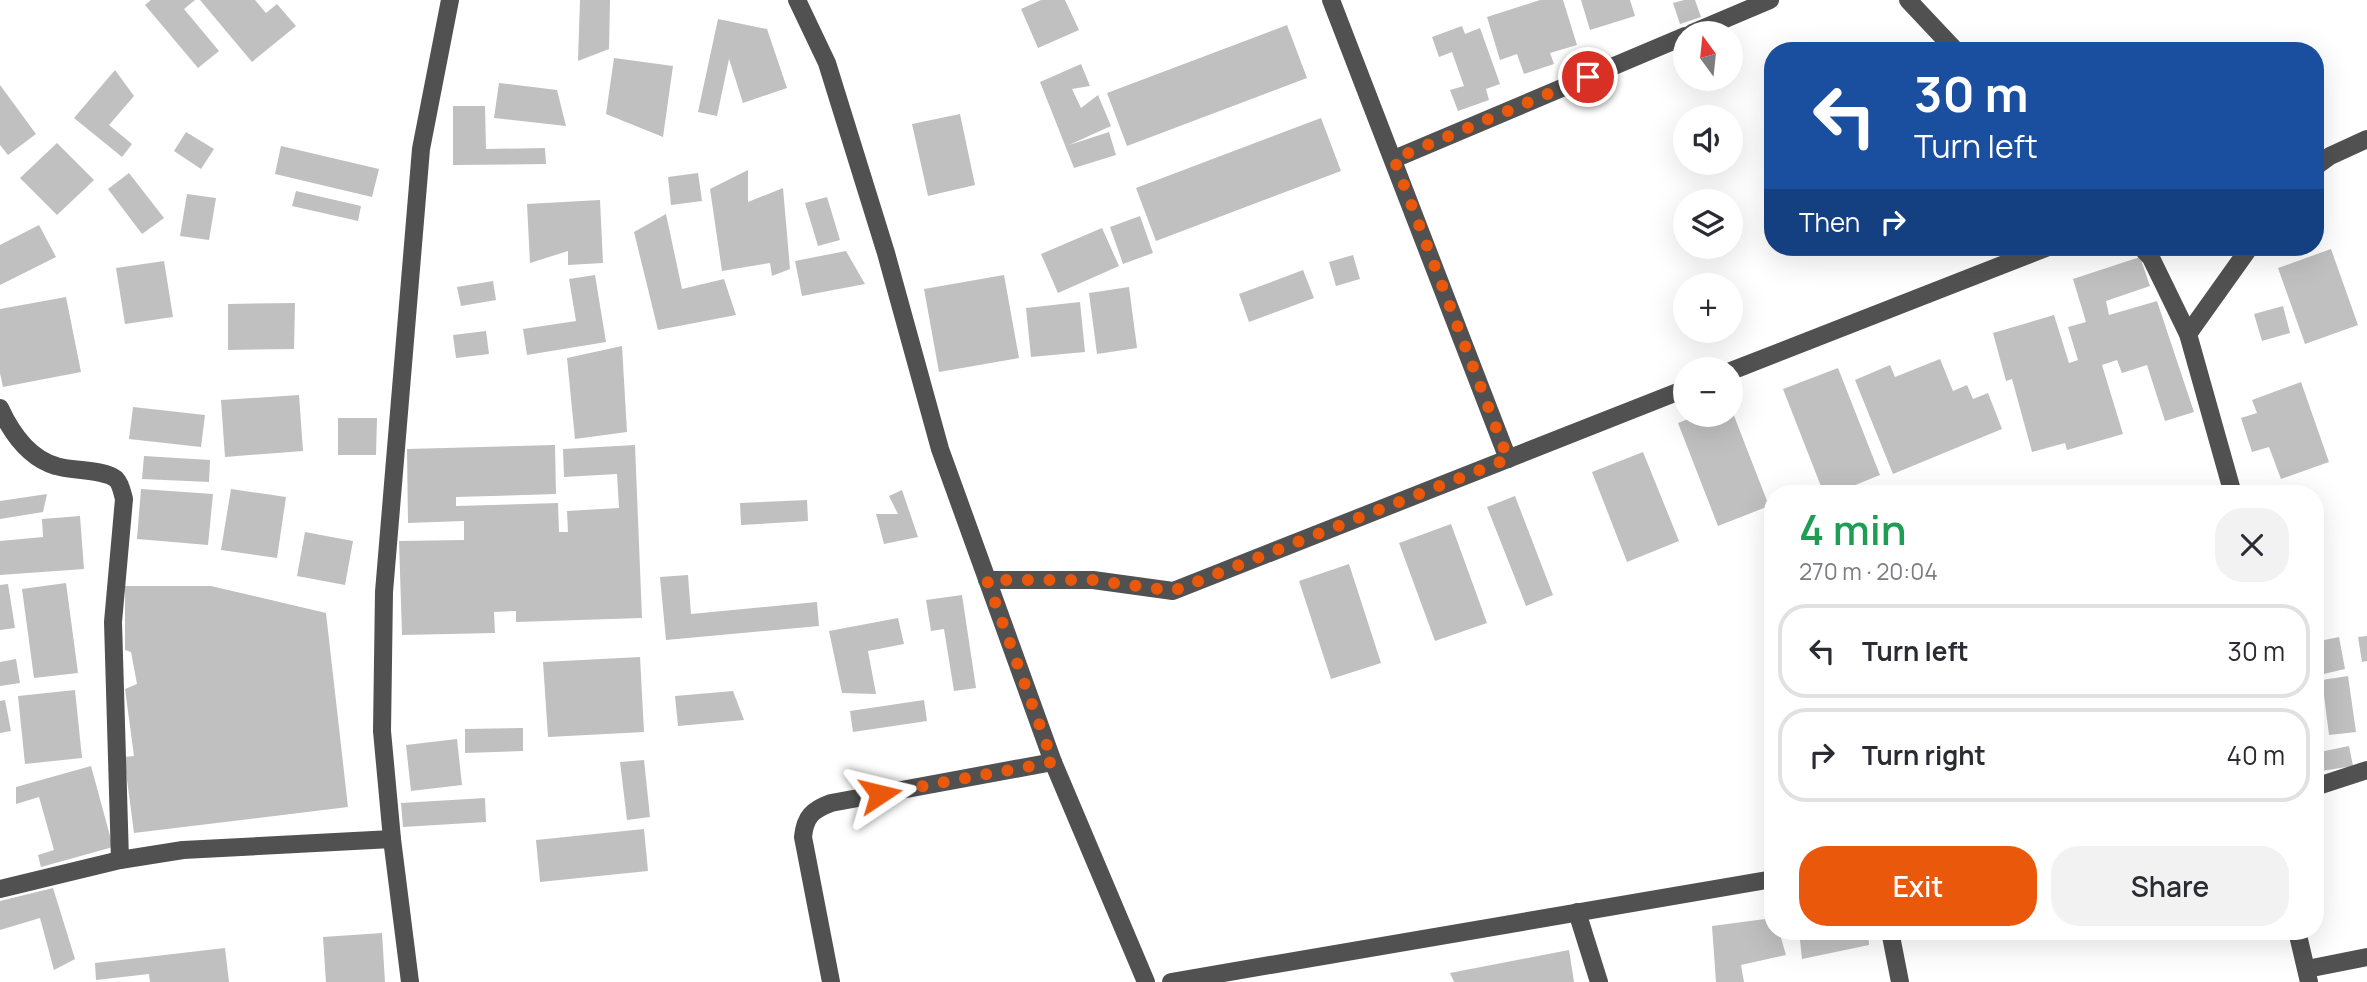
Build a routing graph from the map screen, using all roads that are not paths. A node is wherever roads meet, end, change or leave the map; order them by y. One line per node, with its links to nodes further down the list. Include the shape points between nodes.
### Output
1 (450, 0): 25 (street, via 421,149 384,592 383,731)
2 (797, 0): 21 (street, via 827,63 940,449)
3 (1331, 0): 10 (street)
4 (1770, 0): 6 (street)
5 (1908, 0): 8 (street)
6 (1720, 21)
7 (1673, 41): 10 (street)
8 (1948, 42)
9 (2367, 139): 11 (street)
10 (1394, 159): 19 (street)
11 (2324, 160)
12 (2025, 256): 16 (street)
13 (2149, 256): 15 (street)
14 (2244, 256): 15 (street)
15 (2188, 334): 20 (street)
16 (1743, 366)
17 (1673, 394): 19 (street)
18 (0, 408): 26 (street, via 9,429 29,450 54,466 108,475 121,487 124,499 113,622)
19 (1508, 459): 21 (street, via 1173,591 1093,580)
20 (2230, 485)
21 (987, 580): 22 (street)
22 (1053, 762): 35 (street, via 815,809 805,821 803,837); 36 (street)
23 (2367, 770): 24 (street)
24 (2324, 783)
25 (392, 839): 26 (street, via 183,850); 34 (street)
26 (120, 860): 28 (street)
27 (1764, 881): 29 (street)
28 (0, 890)
29 (1577, 912): 37 (street); 38 (street)
30 (1893, 940): 39 (street)
31 (2299, 940): 33 (street)
32 (2367, 957): 33 (street)
33 (2308, 976)
34 (410, 982)
35 (831, 982)
36 (1146, 982)
37 (1171, 982)
38 (1599, 982)
39 (1900, 982)

